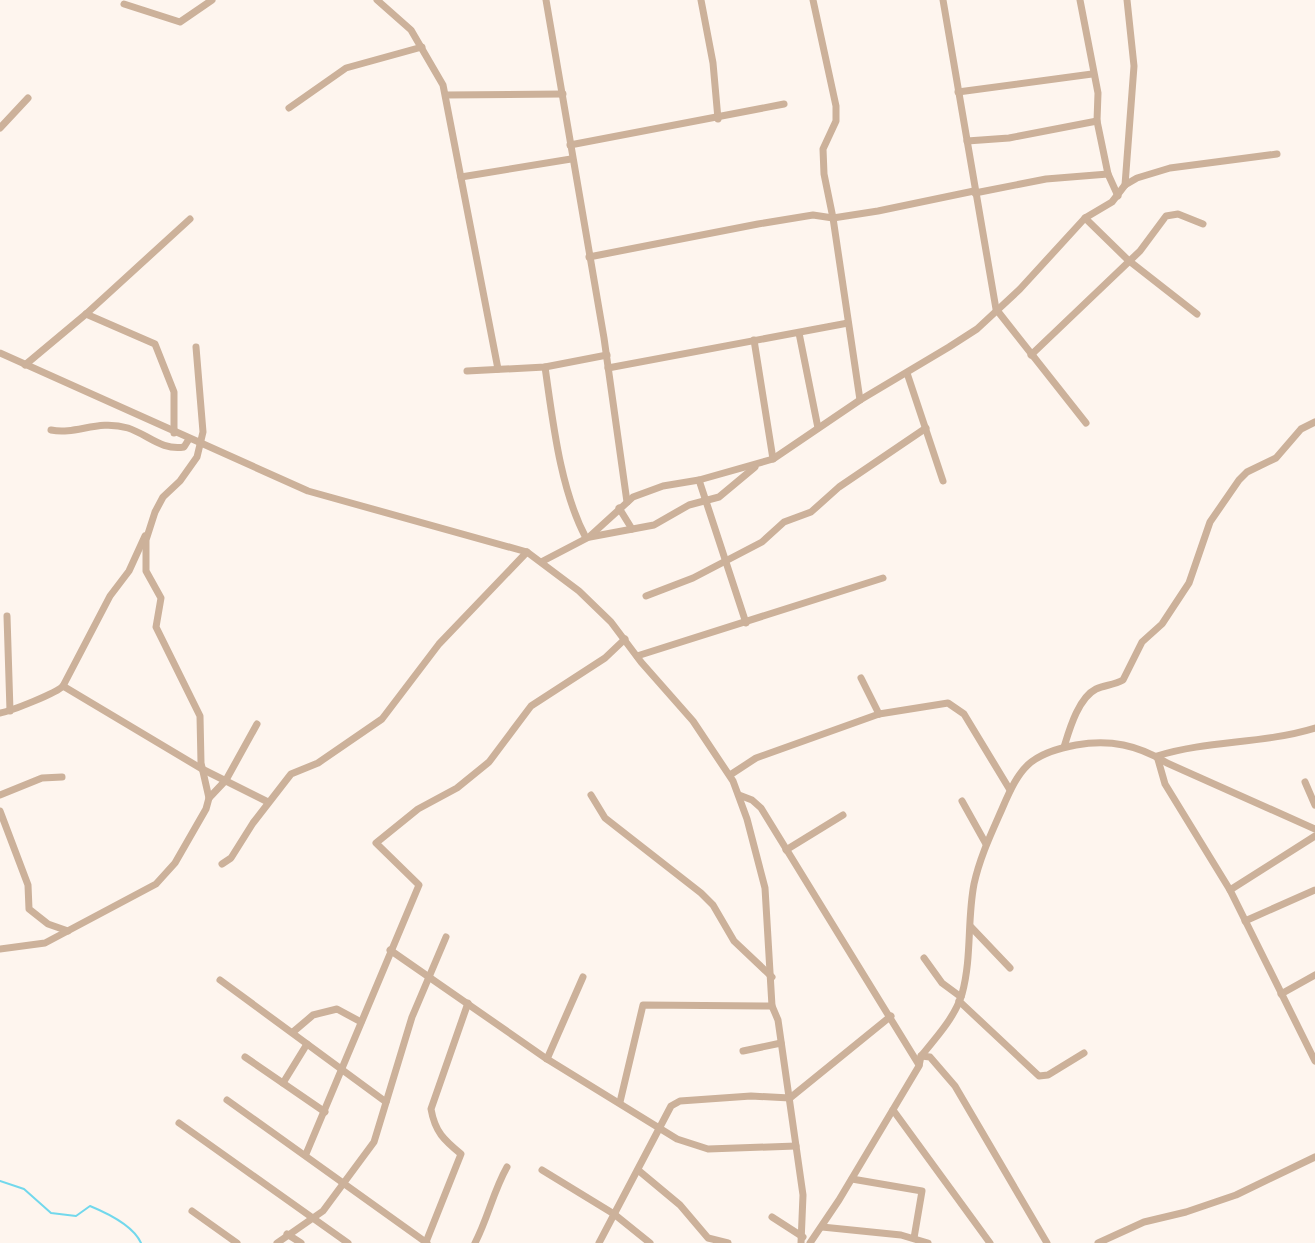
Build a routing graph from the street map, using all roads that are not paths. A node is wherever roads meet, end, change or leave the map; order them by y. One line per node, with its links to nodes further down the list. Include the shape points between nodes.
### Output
1 (212, 0): 9 (street, via 180,22)
2 (377, 0): 10 (street, via 404,23)
3 (546, 0): 13 (street)
4 (701, 0): 18 (street)
5 (813, 0): 30 (street, via 836,106 836,121 823,149)
6 (943, 0): 12 (street)
7 (1080, 0): 11 (street)
8 (1127, 0): 27 (street, via 1134,66)
9 (124, 4)
10 (422, 47): 14 (street); 17 (street, via 346,68)
11 (1092, 74): 12 (street); 19 (street, via 1098,93)
12 (958, 92): 21 (street)
13 (563, 94): 14 (street); 22 (street)
14 (446, 95): 26 (street)
15 (28, 98): 20 (street)
16 (784, 104): 18 (street)
17 (289, 108)
18 (718, 118): 22 (street)
19 (1097, 121): 21 (street); 25 (street)
20 (0, 128)
21 (967, 141): 28 (street)
22 (570, 145): 24 (street)
23 (1277, 154): 27 (street, via 1170,168)
24 (571, 159): 26 (street); 34 (street)
25 (1108, 174): 28 (street); 29 (street)
26 (461, 177): 49 (street)
27 (1125, 185): 29 (street)
28 (975, 192): 30 (street); 36 (street)
29 (1118, 196): 31 (street)
30 (833, 218): 34 (street, via 813,215); 39 (street)
31 (1085, 218): 35 (street); 36 (street)
32 (190, 219): 37 (street)
33 (1203, 224): 35 (street, via 1172,213)
34 (589, 257): 44 (street)
35 (1128, 260): 38 (street); 45 (street)
36 (996, 309): 45 (street); 51 (street, via 977,329)
37 (86, 314): 46 (street); 58 (street, via 155,344 174,392)
38 (1197, 314)
39 (848, 323): 40 (street); 52 (street)
40 (799, 333): 41 (street); 55 (street)
41 (754, 340): 48 (street); 61 (street)
42 (196, 347): 60 (street, via 203,411)
43 (0, 353): 46 (street)
44 (607, 355): 47 (street); 48 (street)
45 (1031, 355): 54 (street)
46 (24, 365): 58 (street)
47 (545, 367): 49 (street); 70 (street, via 576,519)
48 (608, 368): 66 (street)
49 (498, 369): 50 (street)
50 (467, 371)
51 (906, 373): 52 (street); 56 (street)
52 (860, 400): 55 (street)
53 (1315, 422): 87 (street, via 1301,429 1276,458 1239,480 1210,522 1189,583 1162,624 1142,642 1123,680 1089,695 1066,733)
54 (1086, 423)
55 (818, 428): 61 (street)
56 (926, 428): 64 (street); 72 (street, via 839,487 811,512 784,522 762,541)
57 (51, 430): 59 (street, via 106,425 127,428 172,448 184,447)
58 (174, 433): 59 (street)
59 (189, 439): 60 (street)
60 (200, 444): 69 (street, via 187,472 163,497); 71 (street, via 327,498)
61 (773, 459): 62 (street)
62 (759, 464): 63 (street); 65 (street, via 719,497)
63 (699, 480): 65 (street); 66 (street, via 663,486)
64 (943, 481)
65 (704, 499): 68 (street, via 654,525); 72 (street)
66 (627, 502): 67 (street)
67 (619, 508): 68 (street); 70 (street)
68 (632, 529): 70 (street)
69 (147, 533): 81 (street); 89 (street, via 146,571 161,597 156,628 200,716)
70 (588, 537): 73 (street)
71 (527, 552): 73 (street); 100 (street, via 439,644 382,719 318,763 291,774)
72 (727, 560): 75 (street); 77 (street)
73 (543, 561): 78 (street, via 596,606)
74 (883, 578): 77 (street)
75 (646, 596)
76 (7, 616): 82 (street)
77 (746, 623): 79 (street)
78 (625, 639): 79 (street); 116 (street, via 605,658 531,706 489,762 376,843 419,885)
79 (637, 656): 90 (street, via 707,738)
80 (861, 678): 84 (street)
81 (63, 686): 82 (street); 89 (street)
82 (10, 711): 83 (street)
83 (0, 713)
84 (878, 714): 90 (street, via 756,758); 94 (street, via 940,704 956,706 988,749)
85 (257, 724): 92 (street)
86 (1315, 728): 88 (street, via 1274,739)
87 (1064, 747): 88 (street, via 1111,742); 94 (street, via 1028,761)
88 (1157, 756): 104 (street); 109 (street, via 1165,785)
89 (202, 769): 92 (street); 98 (street)
90 (730, 775): 97 (street)
91 (62, 777): 95 (street, via 43,778)
92 (226, 780): 98 (street); 100 (street)
93 (1305, 782): 101 (street)
94 (1010, 790): 106 (street)
95 (0, 795)
96 (591, 795): 122 (street, via 605,818 713,905 734,941)
97 (739, 795): 107 (street, via 757,803); 122 (street, via 765,888)
98 (209, 798): 113 (street, via 175,863 156,884)
99 (962, 801): 106 (street)
100 (268, 803): 108 (street, via 231,858)
101 (1315, 805)
102 (0, 811): 113 (street, via 28,885 29,909 48,924)
103 (843, 815): 107 (street)
104 (1315, 830)
105 (1315, 836): 109 (street)
106 (986, 844): 112 (street, via 974,886)
107 (786, 850): 128 (street)
108 (222, 864)
109 (1230, 890): 111 (street)
110 (1315, 890): 111 (street)
111 (1245, 922): 124 (street)
112 (971, 927): 118 (street); 125 (street)
113 (68, 931): 115 (street, via 45,943)
114 (446, 937): 120 (street)
115 (0, 949)
116 (390, 950): 120 (street); 129 (street)
117 (924, 958): 125 (street)
118 (1010, 968)
119 (1315, 975): 124 (street)
120 (429, 976): 126 (street); 144 (street)
121 (583, 977): 137 (street)
122 (772, 977): 127 (street)
123 (220, 980): 130 (street)
124 (1280, 994): 138 (street)
125 (960, 999): 134 (street, via 1039,1076); 135 (street)
126 (468, 1003): 137 (street); 167 (street, via 431,1109 441,1138 461,1154)
127 (772, 1006): 131 (street); 145 (street, via 643,1005)
128 (891, 1016): 139 (street); 142 (street)
129 (361, 1022): 130 (street, via 337,1009 313,1015); 140 (street)
130 (293, 1032): 132 (street)
131 (781, 1043): 133 (street); 142 (street)
132 (307, 1044): 140 (street); 141 (street)
133 (743, 1051)
134 (1084, 1053)
135 (921, 1056): 139 (street); 179 (street, via 930,1057 955,1086)
136 (246, 1057): 141 (street)
137 (547, 1059): 145 (street)
138 (1315, 1061)
139 (919, 1066): 146 (street)
140 (343, 1069): 144 (street); 147 (street)
141 (283, 1083): 147 (street)
142 (790, 1098): 149 (street, via 680,1101 667,1109); 150 (street)
143 (227, 1100): 151 (street)
144 (386, 1102): 157 (street, via 374,1142)
145 (620, 1102): 149 (street)
146 (893, 1110): 156 (street); 178 (street)
147 (325, 1112): 151 (street)
148 (179, 1123): 161 (street)
149 (659, 1129): 150 (street, via 708,1149); 155 (street)
150 (796, 1146): 166 (street, via 803,1195)
151 (306, 1154): 157 (street)
152 (1315, 1157): 180 (street, via 1248,1190 1144,1222)
153 (506, 1167): 172 (street)
154 (542, 1170): 159 (street)
155 (638, 1170): 159 (street); 165 (street, via 680,1205)
156 (852, 1179): 162 (street); 164 (street, via 922,1191)
157 (345, 1184): 161 (street); 167 (street)
158 (192, 1211): 168 (street)
159 (614, 1214): 173 (street); 174 (street)
160 (772, 1217): 166 (street)
161 (314, 1219): 163 (street); 171 (street)
162 (822, 1227): 164 (street); 176 (street)
163 (287, 1234): 169 (street); 170 (street)
164 (914, 1238): 177 (street)
165 (706, 1240): 175 (street)
166 (802, 1240)
167 (427, 1242)
168 (237, 1243)
169 (277, 1243)
170 (301, 1243)
171 (348, 1243)
172 (475, 1243)
173 (599, 1243)
174 (650, 1243)
175 (728, 1243)
176 (810, 1243)
177 (928, 1243)
178 (990, 1243)
179 (1047, 1243)
180 (1098, 1243)

